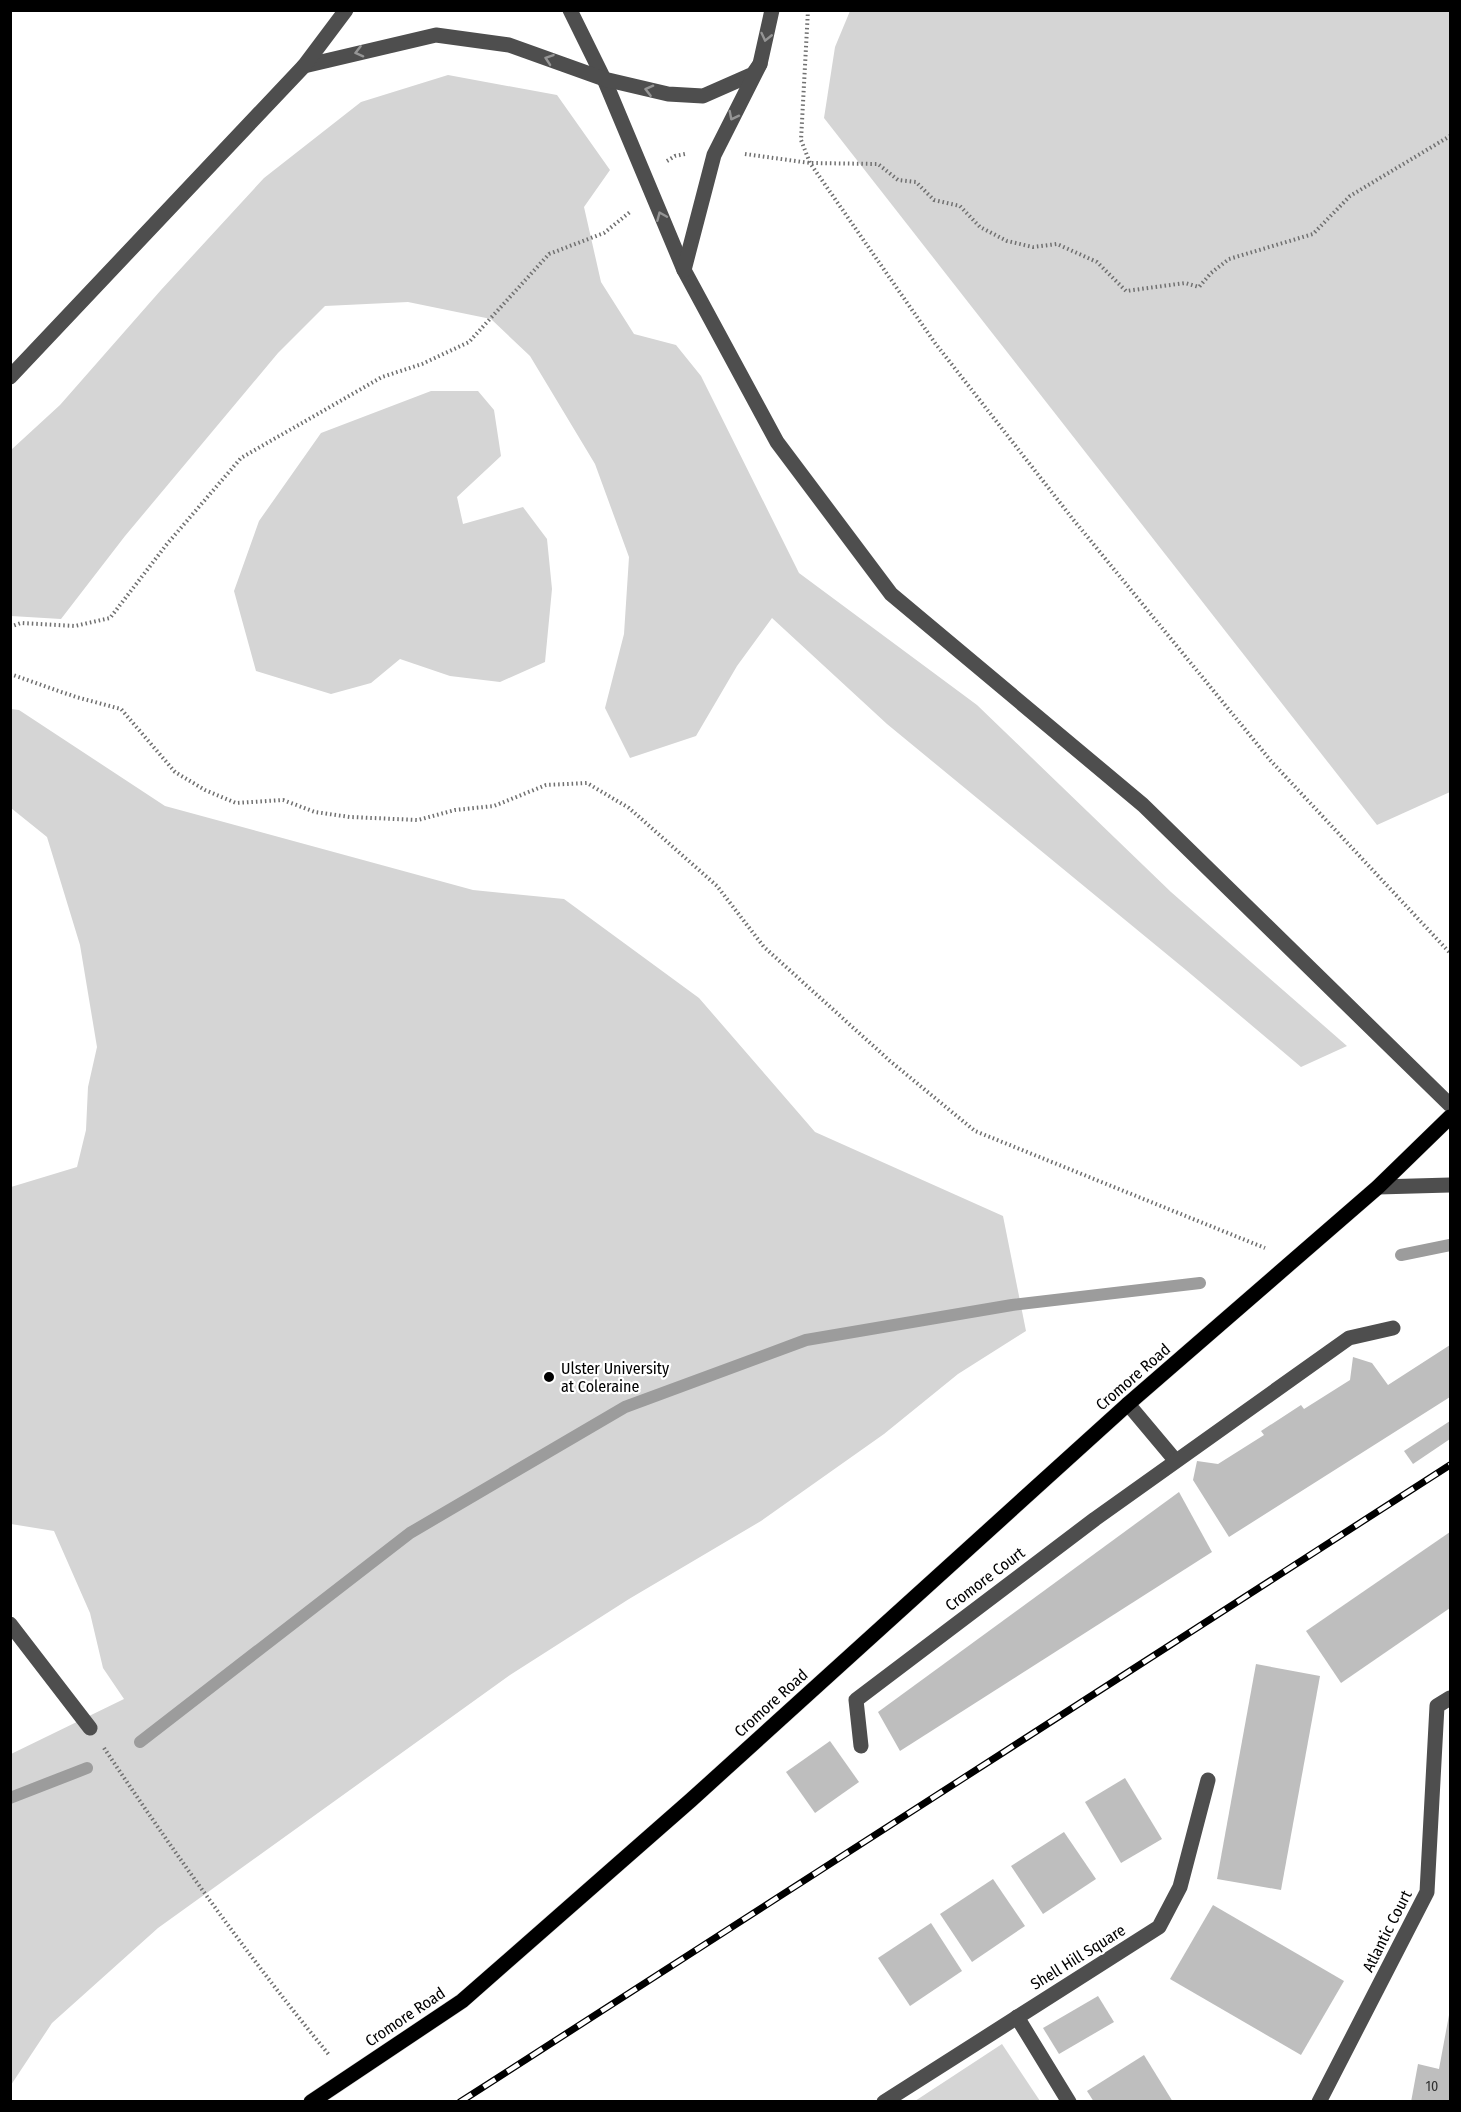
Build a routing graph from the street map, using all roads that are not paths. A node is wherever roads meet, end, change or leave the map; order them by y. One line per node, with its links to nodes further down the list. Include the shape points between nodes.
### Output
1 (346, 10): 5 (street)
2 (570, 10): 6 (street)
3 (772, 10): 4 (street, one-way to 4)
4 (760, 64): 6 (street, one-way to 6, via 753,74 703,96 668,94); 7 (street, one-way to 7, via 714,155)
5 (304, 66): 6 (street, one-way to 5, via 509,45 436,34); 8 (street)
6 (604, 79): 7 (street, one-way to 6)
7 (684, 270): 9 (street, via 777,442 891,594 1143,805)
8 (10, 377)
9 (1450, 1105)
10 (1450, 1117): 12 (main road)
11 (1450, 1185): 12 (street)
12 (1378, 1187): 14 (main road, Cromore Road)
13 (1393, 1328): 15 (street, Cromore Court, via 1349,1338)
14 (1128, 1404): 15 (street); 22 (main road, Cromore Road, via 691,1800 462,2001)
15 (1175, 1460): 19 (street, Cromore Court, via 856,1700)
16 (10, 1624): 18 (street)
17 (1450, 1698): 25 (street, Atlantic Court, via 1437,1706 1427,1892)
18 (90, 1728)
19 (861, 1746)
20 (1208, 1780): 21 (street, Shell Hill Square, via 1180,1887 1159,1927)
21 (1017, 2017): 23 (street, Shell Hill Square); 24 (street)
22 (311, 2102)
23 (884, 2102)
24 (1069, 2102)
25 (1319, 2102)

